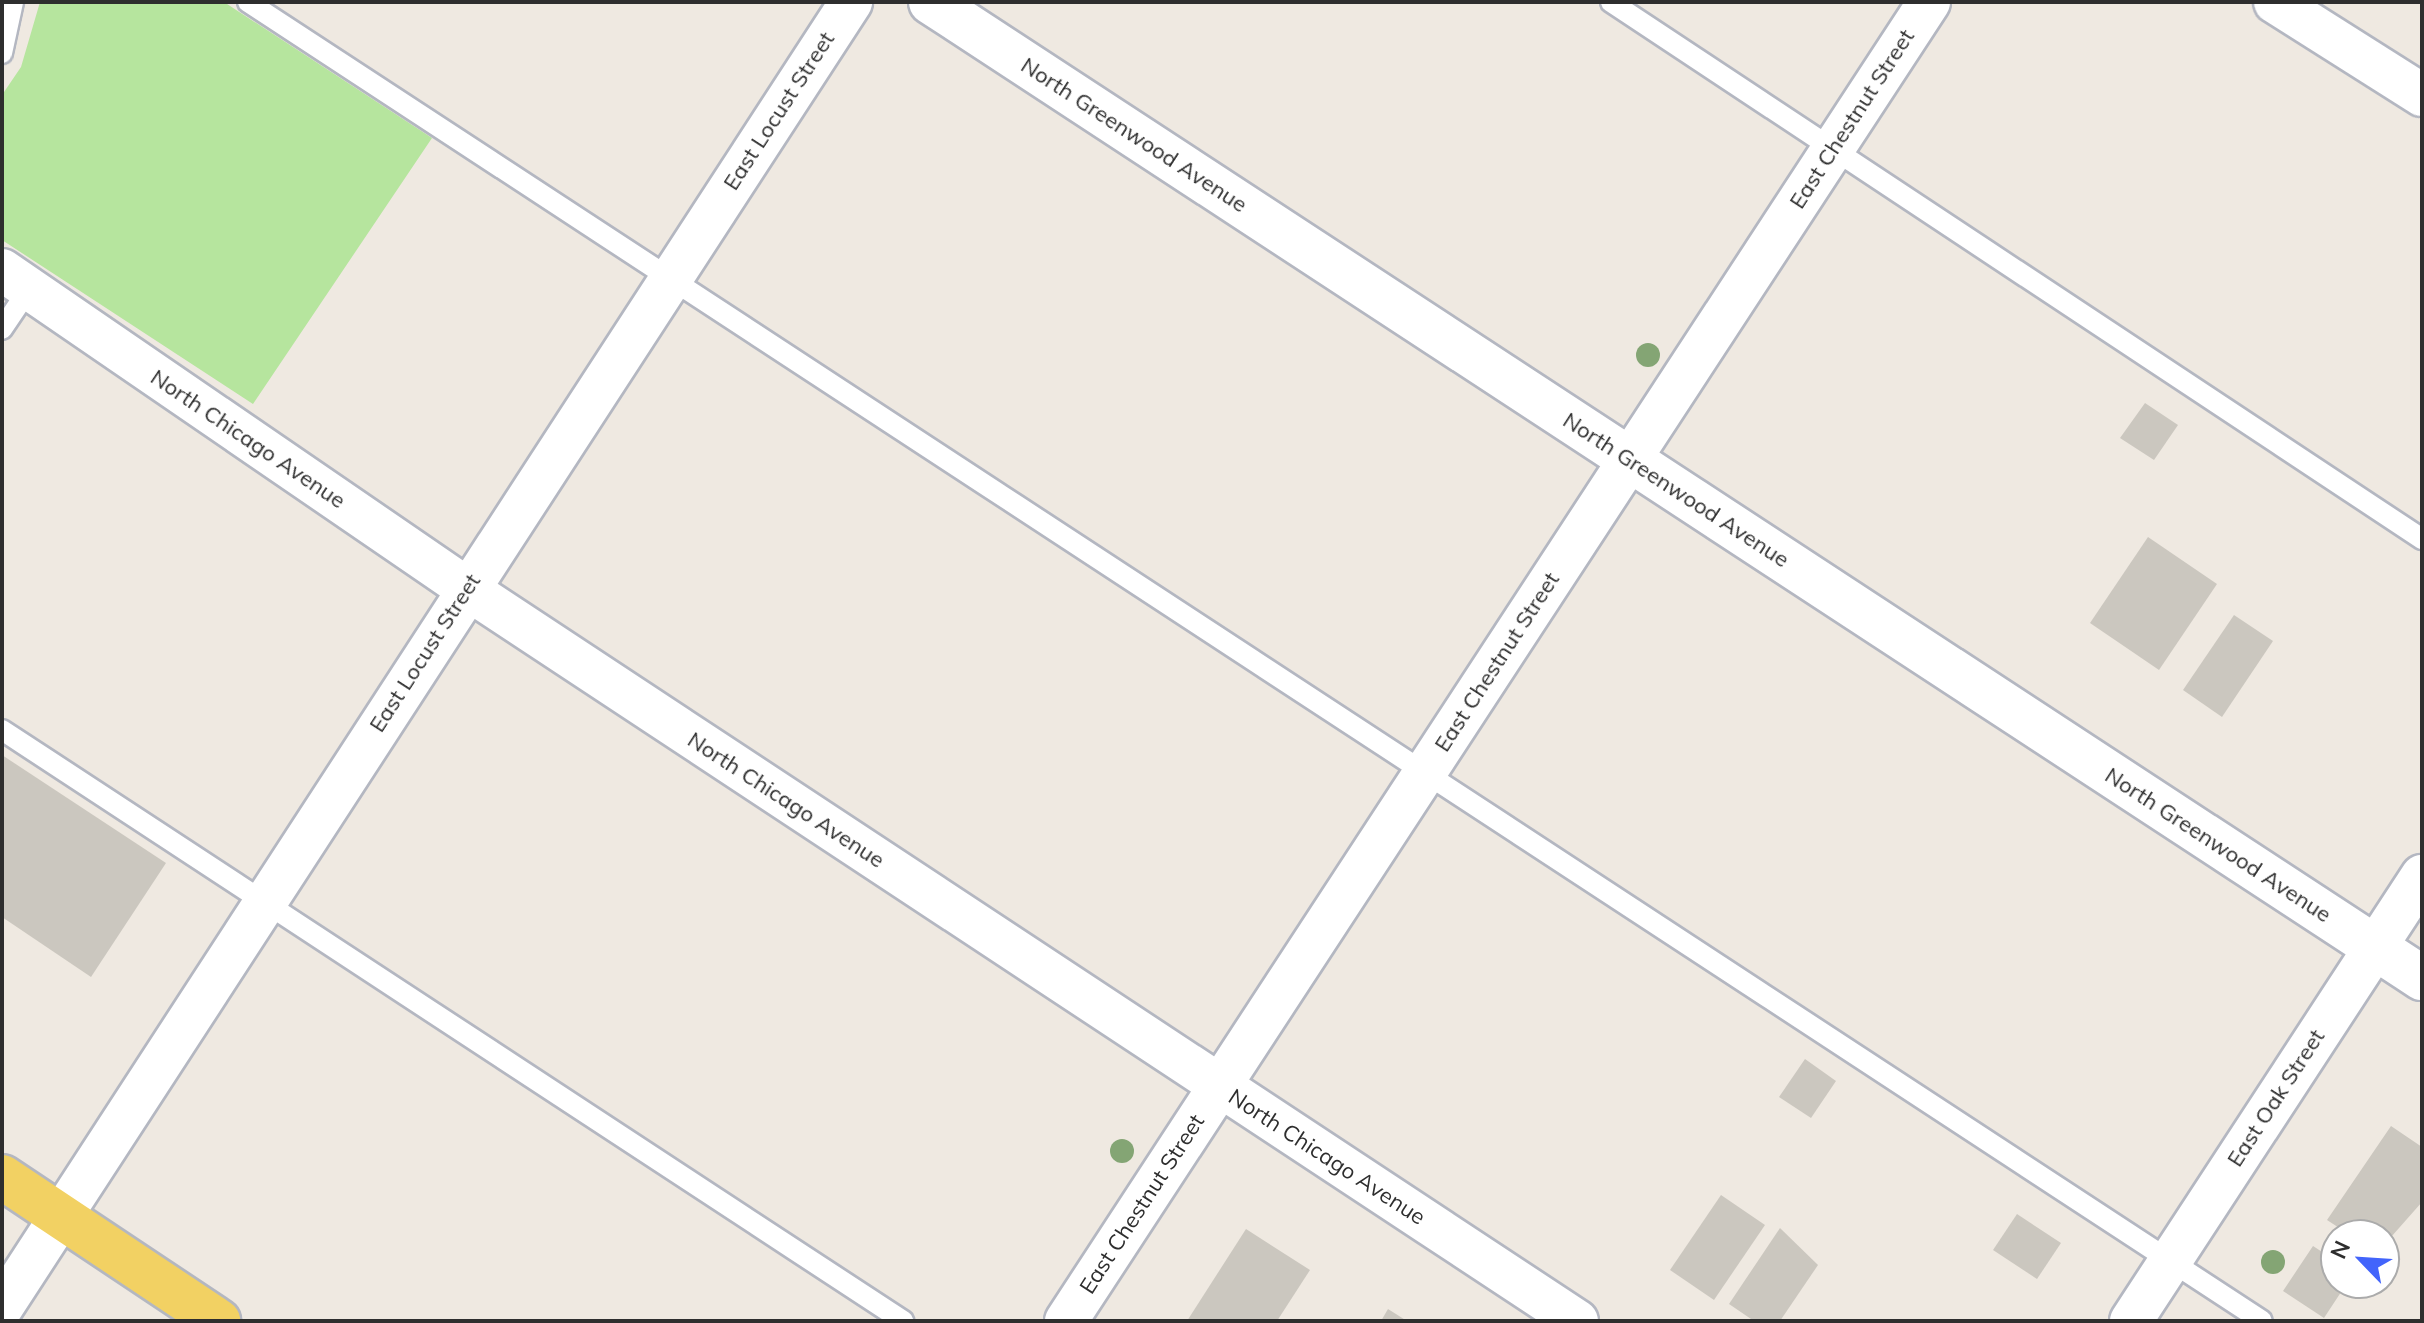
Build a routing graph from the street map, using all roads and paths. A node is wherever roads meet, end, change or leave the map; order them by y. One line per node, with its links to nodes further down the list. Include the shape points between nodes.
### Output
1 (13, 2): 8 (lane)
2 (248, 2): 11 (lane)
3 (851, 2): 11 (street, East Locust Street)
4 (931, 2): 14 (street, North Greenwood Avenue)
5 (1611, 2): 10 (lane)
6 (1929, 2): 10 (street, East Chestnut Street)
7 (2275, 2): 9 (street)
8 (2, 53)
9 (2422, 95)
10 (1833, 149): 14 (street, East Chestnut Street); 15 (lane)
11 (670, 278): 16 (street, East Locust Street); 18 (lane)
12 (15, 280): 13 (lane); 16 (street, North Chicago Avenue)
13 (2, 329)
14 (1630, 460): 18 (street, East Chestnut Street); 21 (street, North Greenwood Avenue)
15 (2422, 539)
16 (466, 588): 20 (street, East Locust Street); 23 (street, North Chicago Avenue)
17 (2, 730): 20 (lane)
18 (1425, 773): 23 (street, East Chestnut Street); 26 (lane)
19 (2422, 876): 21 (street, East Oak Street)
20 (265, 902): 25 (street, East Locust Street); 29 (lane)
21 (2374, 947): 22 (street, North Greenwood Avenue); 26 (street, East Oak Street)
22 (2422, 978)
23 (1219, 1086): 30 (street, East Chestnut Street); 31 (street, North Chicago Avenue)
24 (2, 1177): 25 (main road)
25 (62, 1217): 27 (street, East Locust Street); 28 (main road)
26 (2170, 1261): 32 (street, East Oak Street); 33 (lane)
27 (2, 1307)
28 (218, 1321)
29 (903, 1321)
30 (1066, 1321)
31 (1577, 1321)
32 (2131, 1321)
33 (2262, 1321)

